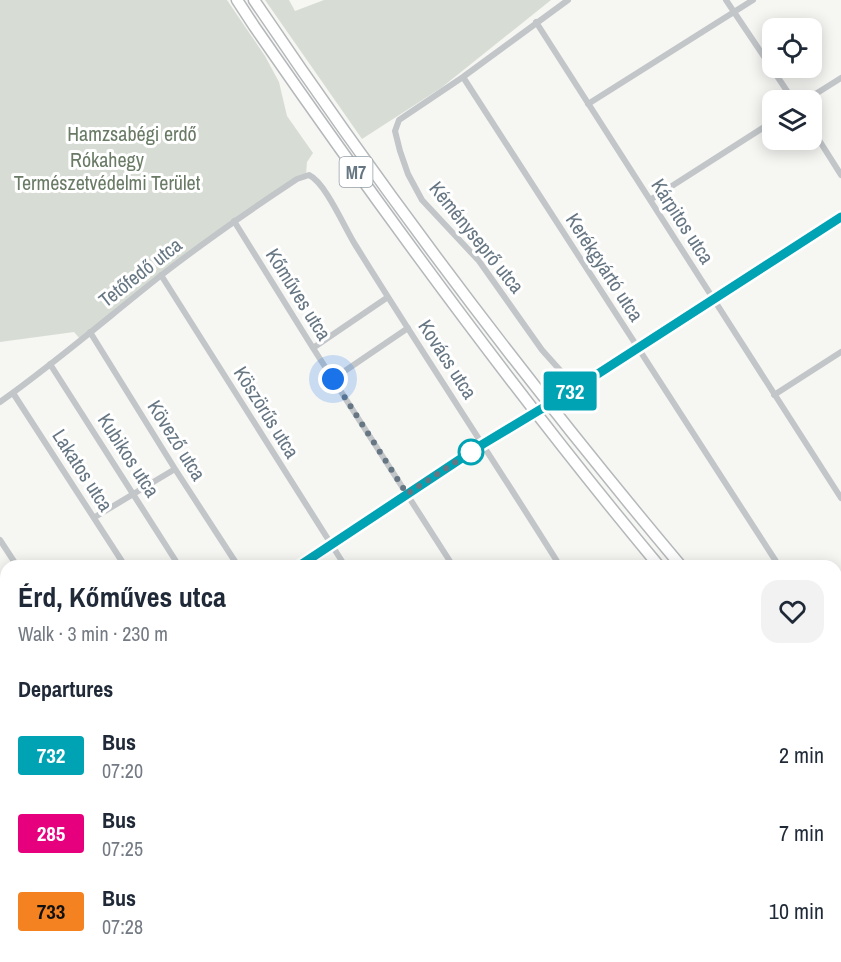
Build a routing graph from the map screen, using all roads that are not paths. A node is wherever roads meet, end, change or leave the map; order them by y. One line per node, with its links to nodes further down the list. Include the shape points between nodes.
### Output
1 (237, 0): 51 (highway, M7, via 395,226)
2 (254, 0): 52 (highway, M7, via 411,225 585,450)
3 (568, 0): 7 (street)
4 (726, 0): 6 (street)
5 (753, 0): 6 (street)
6 (734, 12): 10 (street); 12 (street)
7 (536, 22): 8 (street); 12 (street, Kárpitos utca)
8 (463, 77): 26 (street, Kerékgyártó utca); 30 (street, Kéményseprő utca, via 396,125 408,174 422,200 479,261 542,350)
9 (841, 78): 11 (street)
10 (786, 90)
11 (822, 90)
12 (588, 104): 17 (street, Kárpitos utca)
13 (762, 128): 17 (street)
14 (822, 145): 16 (street)
15 (306, 175): 19 (street, Tetőfedő utca); 21 (street, Kovács utca, via 316,179 330,199)
16 (841, 175)
17 (650, 200): 22 (street, Kárpitos utca)
18 (841, 217): 22 (street)
19 (234, 222): 20 (street, Tetőfedő utca); 25 (street, Kőműves utca)
20 (161, 275): 24 (street, Tetőfedő utca); 42 (street, Köszörűs utca)
21 (388, 297): 23 (street, Kovács utca); 25 (street)
22 (713, 300): 26 (street); 32 (street, Kárpitos utca)
23 (408, 328): 29 (street); 34 (street, Kovács utca)
24 (90, 332): 28 (street, Tetőfedő utca); 35 (street, Kövező utca)
25 (313, 348): 29 (street, Kőműves utca)
26 (638, 348): 30 (street); 53 (street, Kerékgyártó utca)
27 (841, 352): 32 (street)
28 (50, 364): 31 (street, Tetőfedő utca); 37 (street, Kubikos utca)
29 (333, 379): 38 (street, Kőműves utca)
30 (576, 388): 34 (street, bridge)
31 (13, 393): 33 (street, Tetőfedő utca); 40 (street, Lakatos utca)
32 (774, 395): 36 (street, Kárpitos utca)
33 (0, 402)
34 (483, 444): 38 (street); 50 (street, Kovács utca)
35 (175, 469): 37 (street); 46 (street, Kövező utca)
36 (839, 488): 39 (street, Kárpitos utca)
37 (133, 492): 40 (street); 45 (street, Kubikos utca)
38 (407, 494): 42 (street); 49 (street, Kőműves utca)
39 (841, 498)
40 (94, 517): 44 (street, Lakatos utca)
41 (0, 540): 43 (street)
42 (331, 544): 47 (street); 48 (street, Köszörűs utca)
43 (13, 560)
44 (122, 560)
45 (176, 560)
46 (234, 560)
47 (308, 560)
48 (341, 560)
49 (449, 560)
50 (556, 560)
51 (654, 560)
52 (676, 560)
53 (774, 560)

